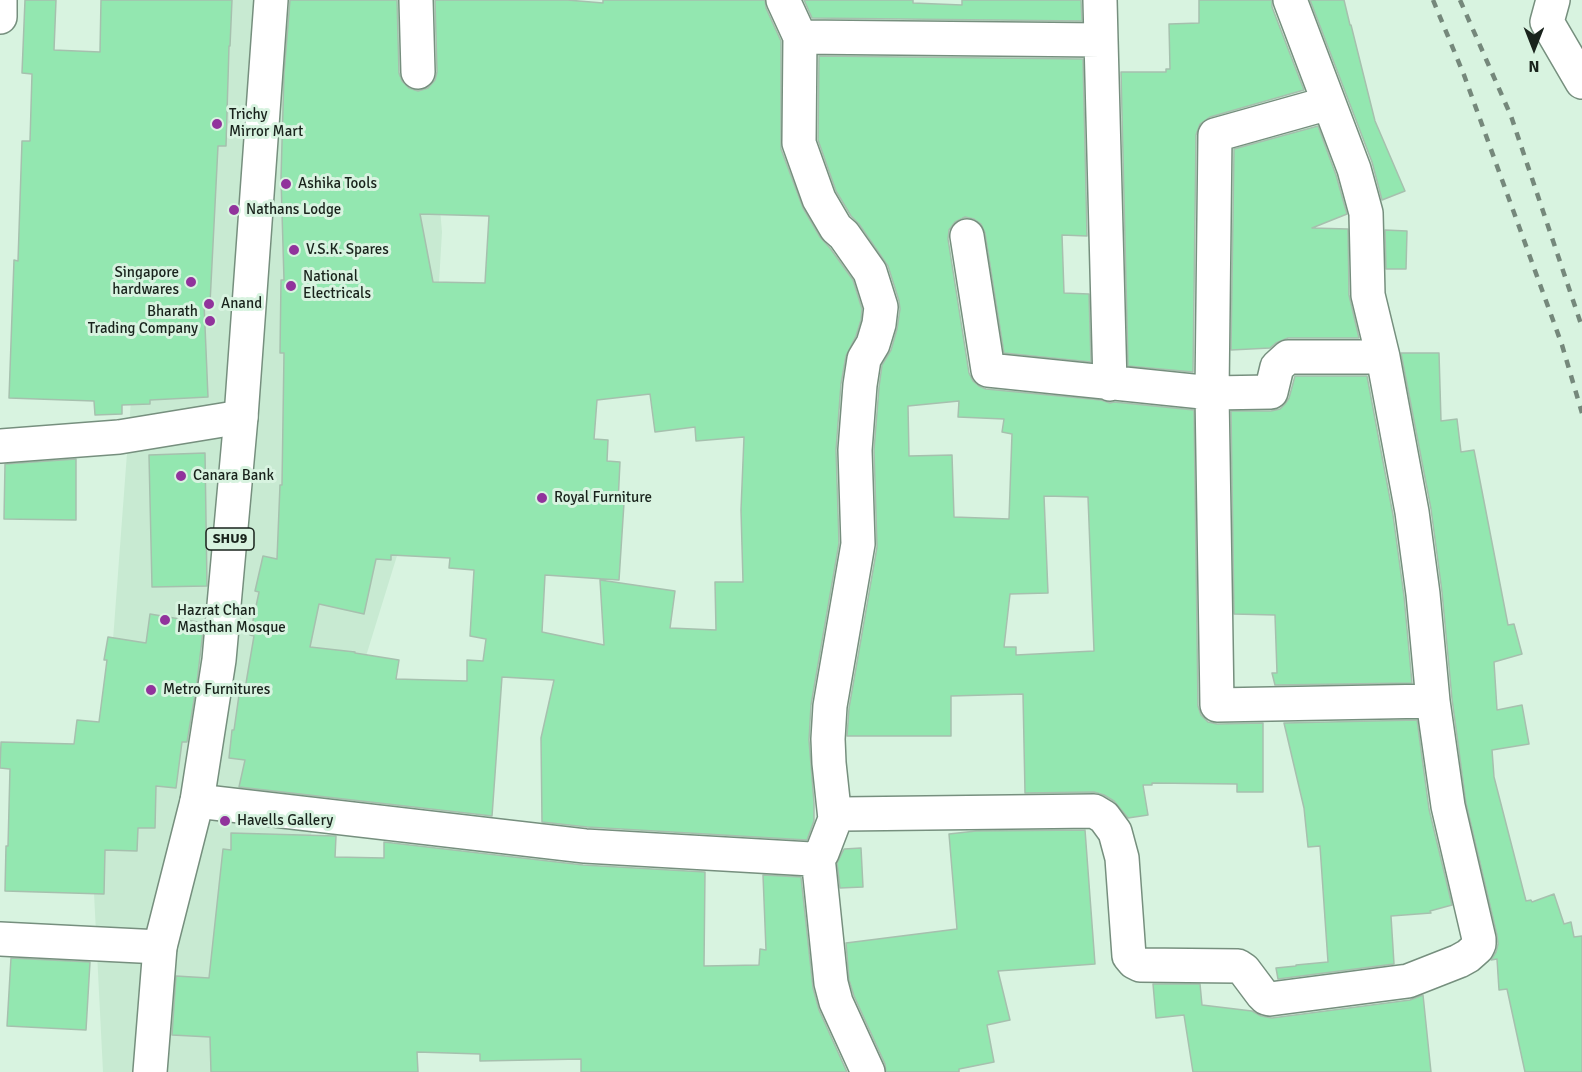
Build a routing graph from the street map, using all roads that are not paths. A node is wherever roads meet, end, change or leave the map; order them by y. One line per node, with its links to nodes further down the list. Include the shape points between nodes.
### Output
1 (0, 0): 8 (street)
2 (271, 0): 18 (street, SHU9)
3 (416, 0): 11 (street)
4 (783, 0): 9 (street)
5 (1100, 0): 10 (street)
6 (1290, 0): 13 (street)
7 (1546, 7): 12 (street)
8 (0, 17)
9 (800, 36): 10 (street); 22 (street, via 799,143 819,199 870,272 881,307 860,385 855,450 858,544 830,706 829,763)
10 (1101, 40): 16 (street)
11 (418, 72)
12 (1582, 81)
13 (1329, 103): 15 (street, via 1366,213 1368,295); 17 (street, via 1215,135)
14 (967, 236): 16 (street, via 988,370)
15 (1383, 357): 17 (street, via 1288,357 1277,367 1271,392); 20 (street, via 1412,512)
16 (1110, 384): 17 (street)
17 (1212, 393): 20 (street, via 1217,705)
18 (241, 417): 19 (street, via 119,437); 21 (street, SHU9, via 219,660)
19 (0, 446)
20 (1433, 701): 22 (street, via 1448,806 1479,944 1459,961 1408,981 1270,999 1238,966 1134,962 1129,956 1122,858 1115,832 1094,811 843,814)
21 (197, 801): 23 (street, via 585,846); 25 (street, SHU9)
22 (835, 819): 23 (street)
23 (818, 857): 27 (street, via 831,983)
24 (0, 939): 25 (street)
25 (160, 947): 26 (street, SHU9)
26 (150, 1072)
27 (868, 1072)

